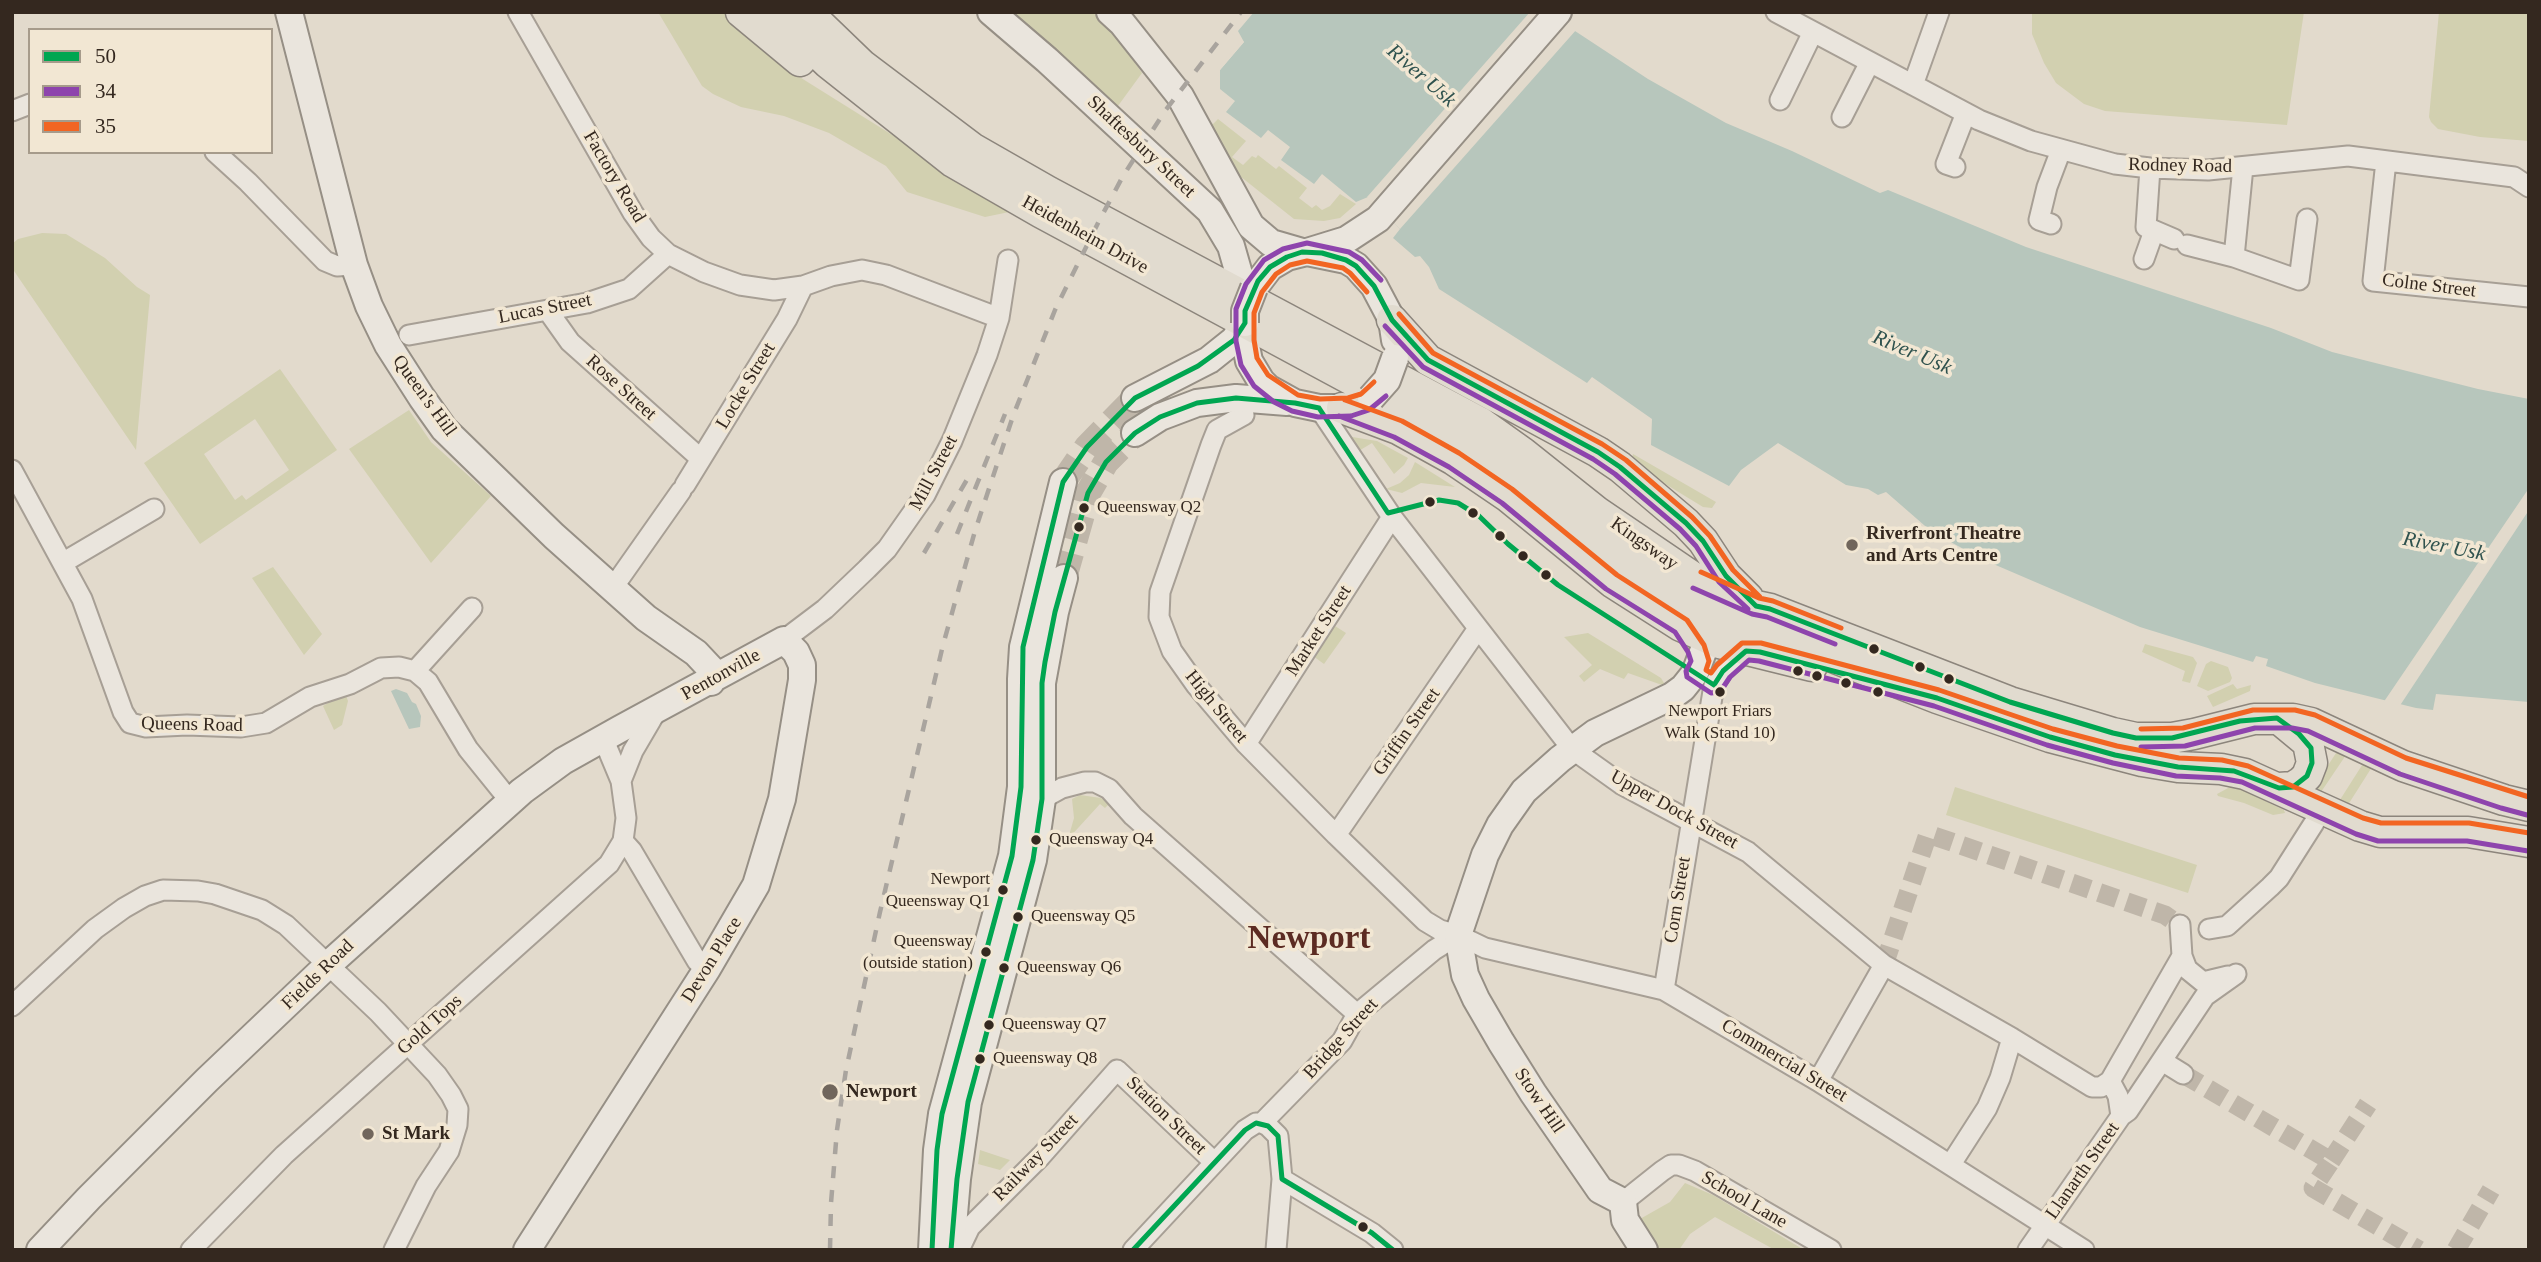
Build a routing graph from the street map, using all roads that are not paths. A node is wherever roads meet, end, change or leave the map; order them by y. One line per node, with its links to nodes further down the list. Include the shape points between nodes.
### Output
1 (289, 12): 36 (main road, Queen's Hill)
2 (518, 12): 32 (street, Factory Road, via 633,213)
3 (741, 12): 19 (main road, via 805,65)
4 (775, 12): 19 (main road, Heidenheim Drive, via 828,63)
5 (807, 12): 15 (main road, Heidenheim Drive)
6 (825, 12): 15 (main road)
7 (991, 12): 41 (main road, Shaftesbury Street, via 1210,211 1231,246)
8 (1110, 12): 31 (main road, Shaftesbury Street, via 1180,96 1251,226 1271,243)
9 (1558, 12): 27 (main road)
10 (1776, 12): 12 (street, Rodney Road)
11 (1940, 12): 14 (street)
12 (1813, 32): 13 (street, Rodney Road); 16 (street)
13 (1870, 62): 14 (street, Rodney Road); 18 (street)
14 (1913, 85): 17 (street, Rodney Road)
15 (898, 92): 47 (main road, Heidenheim Drive, via 972,148)
16 (1780, 100)
17 (1966, 113): 20 (street, Rodney Road); 23 (street, via 1946,164)
18 (1842, 117)
19 (924, 141): 47 (main road, Heidenheim Drive, via 1040,212)
20 (2061, 149): 25 (street, Rodney Road); 29 (street, via 2039,220)
21 (217, 154): 36 (street, via 325,261)
22 (2386, 161): 24 (street, Rodney Road, via 2334,157); 26 (street, Rodney Road, via 2514,177); 39 (street, Colne Street, via 2373,281)
23 (1955, 167)
24 (2243, 167): 25 (street, Rodney Road); 33 (street)
25 (2150, 168): 30 (street, via 2146,227)
26 (2529, 187)
27 (1381, 216): 31 (main road, via 1346,240); 38 (main road, via 1369,259)
28 (2307, 219): 33 (street, via 2299,280)
29 (2052, 224)
30 (2154, 231): 33 (street); 34 (street)
31 (1305, 252): 38 (main road, via 1346,260); 41 (main road, via 1270,267)
32 (668, 254): 37 (street, Factory Road, via 740,285 774,290); 40 (street, Lucas Street, via 629,289)
33 (2234, 257)
34 (2144, 259)
35 (1009, 260): 42 (street, Mill Street)
36 (355, 265): 57 (main road, Queen's Hill, via 388,345 444,429)
37 (803, 286): 42 (street, Factory Road, via 862,270); 50 (street, Locke Street)
38 (1374, 286): 43 (main road)
39 (2523, 297)
40 (548, 311): 44 (street, Lucas Street); 50 (street, Rose Street, via 570,342)
41 (1245, 311): 45 (main road, via 1228,345 1209,360); 46 (main road, via 1249,361 1261,381 1268,388)
42 (999, 318): 61 (street, Mill Street, via 952,441 905,525 825,609)
43 (1392, 320): 46 (main road, bridge, via 1395,358 1387,380 1358,405); 58 (main road, via 1428,360 1620,467 1686,523 1726,576)
44 (409, 335)
45 (1135, 398)
46 (1319, 406): 49 (main road, via 1236,398 1197,403 1160,416); 54 (street, Upper Dock Street); 62 (main road, via 1398,429 1454,460 1507,496)
47 (1429, 408): 58 (main road, Kingsway, via 1503,437 1597,512 1697,580); 62 (main road, Kingsway, via 1626,561 1671,588)
48 (1244, 415): 70 (street, High Street, via 1217,430 1160,592 1159,617 1171,651)
49 (1135, 433)
50 (701, 459): 57 (street, Locke Street)
51 (12, 470): 55 (street, Queens Road)
52 (1063, 482): 109 (main road, via 1023,647 1021,787 1012,856 942,1114)
53 (154, 509): 55 (street)
54 (1390, 515): 60 (street, Upper Dock Street); 70 (street, Market Street)
55 (64, 562): 64 (street, Queens Road, via 130,723 146,727 266,723 301,701 382,667)
56 (1064, 578): 75 (main road, via 1042,683)
57 (612, 589): 65 (main road, Queen's Hill, via 696,653 711,669)
58 (1756, 606): 62 (main road, via 1736,604); 68 (main road, Kingsway, via 2010,702 2113,733 2172,738 2240,721)
59 (472, 608): 64 (street)
60 (1477, 630): 71 (street, Upper Dock Street); 79 (street, Griffin Street)
61 (784, 640): 65 (main road, Pentonville); 86 (main road, Devon Place, via 802,665 802,680 782,799 756,885)
62 (1703, 650): 63 (main road); 63 (street, via 1723,671); 66 (main road, Kingsway); 71 (main road, via 1683,688); 78 (street, Corn Street)
63 (1746, 651): 66 (main road)
64 (415, 671): 74 (street, via 428,682 468,749)
65 (711, 682): 67 (main road, Pentonville)
66 (1937, 698): 73 (main road, Kingsway, via 2115,755 2234,771)
67 (658, 709): 69 (main road, Pentonville); 72 (street, Pentonville)
68 (2277, 718): 73 (main road, via 2304,738 2312,756 2311,770 2304,779 2293,787); 76 (main road, Kingsway, via 2311,723 2403,766)
69 (602, 739): 72 (street); 74 (main road, Fields Road, via 563,761)
70 (1246, 744): 79 (street, High Street)
71 (1572, 749): 78 (street, Upper Dock Street, via 1620,784); 82 (main road, via 1524,792 1500,825)
72 (621, 780): 80 (street, via 626,818)
73 (2279, 788): 77 (main road, Kingsway)
74 (510, 802): 84 (main road, Fields Road)
75 (1041, 802): 89 (street, via 1062,788 1085,782 1109,789 1133,816); 110 (main road, via 1033,860 968,1102)
76 (2529, 806)
77 (2319, 816): 81 (main road, Kingsway, via 2380,832 2468,832); 83 (street, via 2279,878 2227,926 2206,929 2176,923)
78 (1690, 819): 85 (street, Upper Dock Street, via 1748,852); 87 (street, Corn Street)
79 (1336, 835): 82 (street, High Street, via 1425,921)
80 (623, 841): 86 (street, via 697,961); 91 (street, Gold Tops, via 609,864)
81 (2529, 842)
82 (1458, 935): 87 (street, Commercial Street, via 1486,948); 89 (street, Bridge Street); 102 (main road, Stow Hill, via 1465,975 1476,999 1532,1093 1600,1189)
83 (2182, 956): 92 (street, Llanarth Street, via 2187,969 2203,982 2236,974 2205,996); 96 (street)
84 (329, 964): 88 (street, via 262,910 198,891 163,890 124,908 95,929); 91 (street); 105 (main road, Fields Road)
85 (1884, 965): 90 (street, Upper Dock Street); 95 (street)
86 (707, 969): 108 (main road, Devon Place)
87 (1664, 990): 95 (street, Commercial Street)
88 (12, 1006)
89 (1357, 1014): 98 (street, Bridge Street, via 1342,1041)
90 (2012, 1038): 96 (street, Upper Dock Street); 100 (street, via 1986,1108)
91 (409, 1044): 106 (street, Gold Tops, via 284,1155); 107 (street, via 451,1094 458,1109 457,1125 449,1151)
92 (2162, 1061): 94 (street); 97 (street, Llanarth Street)
93 (1117, 1070): 99 (street, Station Street); 111 (street, Railway Street, via 971,1227)
94 (2183, 1074)
95 (1818, 1081): 100 (street, Commercial Street)
96 (2101, 1084): 97 (street, via 2118,1096)
97 (2121, 1116): 103 (street, Llanarth Street)
98 (1254, 1126): 99 (street, Bridge Street); 101 (street, via 1278,1136)
99 (1214, 1162): 112 (street, Bridge Street)
100 (1951, 1164): 103 (street, Commercial Street)
101 (1282, 1179): 104 (street); 113 (street)
102 (1623, 1202): 115 (main road, via 1625,1220); 116 (street, School Lane, via 1662,1171 1679,1165)
103 (2045, 1226): 117 (street, Llanarth Street); 118 (street, Commercial Street)
104 (1373, 1241): 114 (street)
105 (40, 1250)
106 (191, 1250)
107 (394, 1250)
108 (527, 1250)
109 (932, 1250)
110 (951, 1250)
111 (959, 1250)
112 (1133, 1250)
113 (1276, 1250)
114 (1393, 1250)
115 (1644, 1250)
116 (1831, 1250)
117 (2028, 1250)
118 (2084, 1250)

